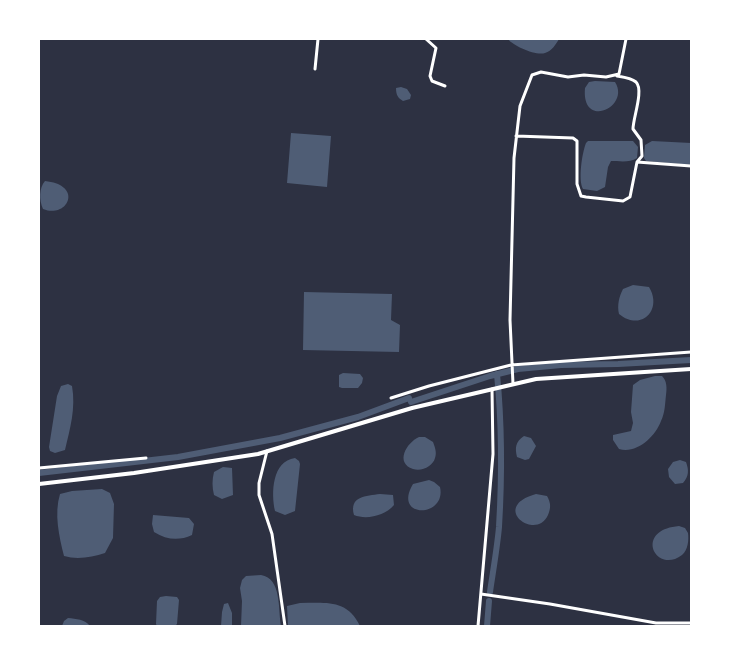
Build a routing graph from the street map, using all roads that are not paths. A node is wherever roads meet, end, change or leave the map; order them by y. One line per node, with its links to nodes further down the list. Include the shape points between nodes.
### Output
1 (318, 39): 4 (street)
2 (426, 39): 6 (street, via 436,48 430,76 432,81)
3 (626, 39): 5 (street, via 622,67)
4 (315, 69)
5 (616, 76): 7 (street, via 568,77 541,72 532,76 520,106); 8 (street, via 629,78 638,85 633,129 641,140 642,156)
6 (445, 86)
7 (516, 136): 8 (street, via 573,138 577,142 577,184 581,196 622,202 630,198); 11 (street, via 510,246)
8 (637, 162): 9 (street)
9 (691, 166)
10 (691, 352): 11 (street)
11 (511, 365): 13 (street); 15 (street)
12 (691, 369): 13 (street, via 536,379)
13 (513, 384): 14 (street)
14 (492, 389): 16 (street, via 412,408); 20 (street, via 493,454)
15 (391, 398)
16 (267, 451): 19 (street, via 143,472); 22 (street, via 259,495 272,534)
17 (146, 458): 18 (street)
18 (39, 468)
19 (39, 484)
20 (481, 594): 21 (street, via 656,623); 23 (street)
21 (691, 623)
22 (285, 626)
23 (478, 626)

